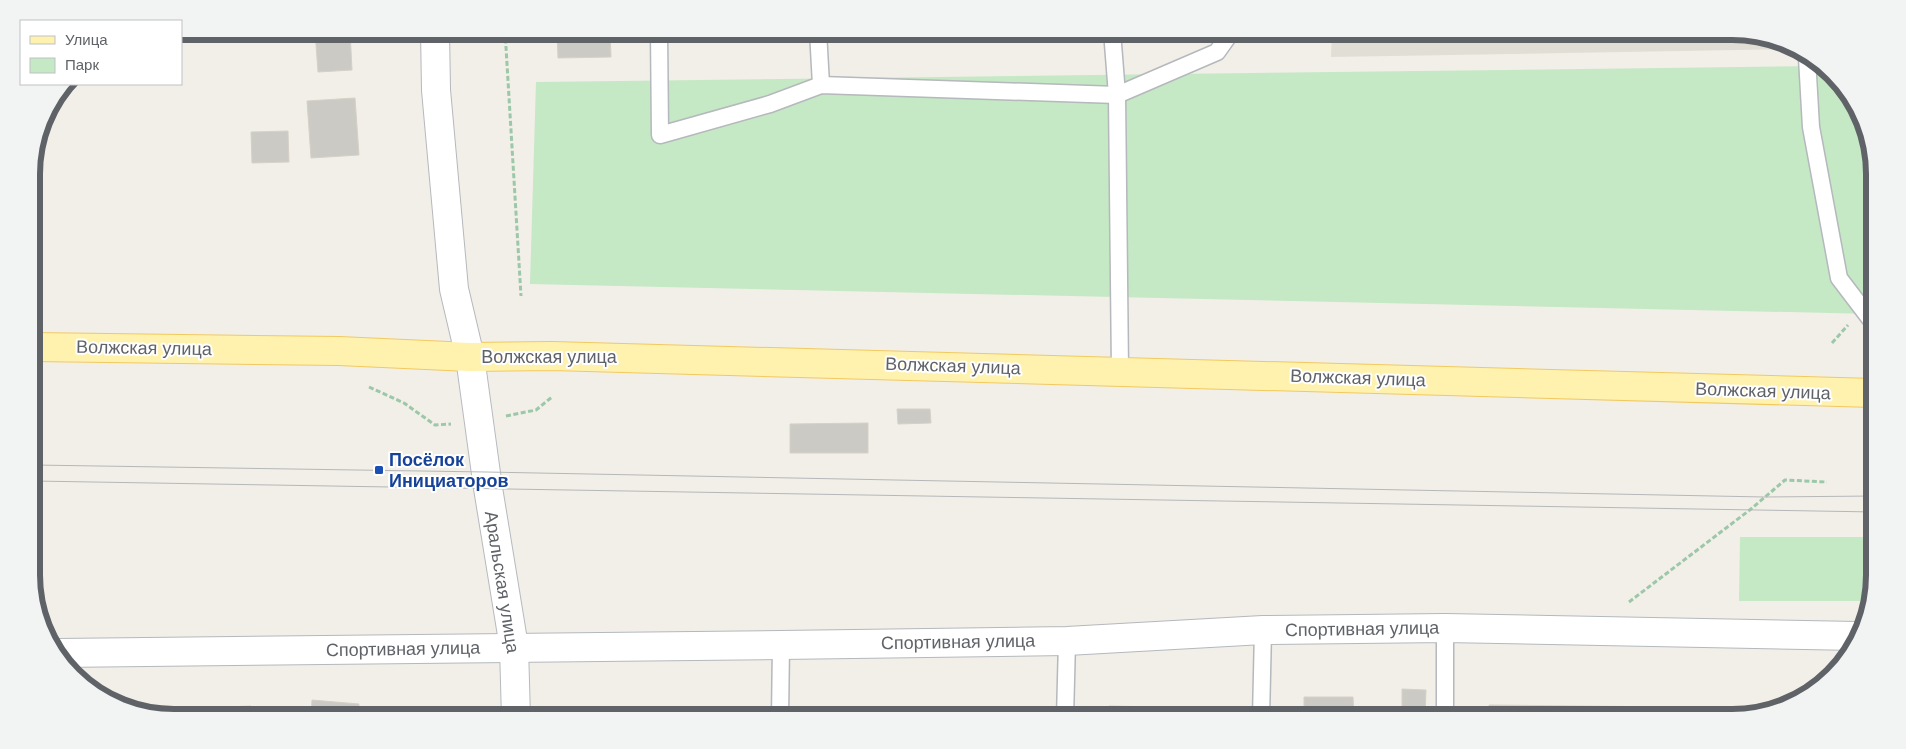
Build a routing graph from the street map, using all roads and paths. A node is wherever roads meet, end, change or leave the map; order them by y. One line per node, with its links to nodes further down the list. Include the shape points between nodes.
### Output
1 (435, 40): 13 (street, Аральская улица, via 436,90 454,289)
2 (506, 40): 10 (path)
3 (659, 40): 8 (lane, via 660,135 770,104)
4 (818, 40): 8 (lane)
5 (1113, 40): 9 (lane)
6 (1226, 40): 9 (lane, via 1217,52)
7 (1807, 63): 11 (lane, via 1811,127 1839,278)
8 (821, 85): 9 (lane)
9 (1117, 95): 14 (lane)
10 (521, 296)
11 (1866, 313)
12 (40, 341): 13 (main road, Волжская улица)
13 (470, 357): 14 (main road, Волжская улица, via 552,356); 23 (street, Аральская улица)
14 (1120, 371): 15 (main road, Волжская улица)
15 (1866, 393)
16 (1826, 482): 19 (path, via 1785,480 1627,604)
17 (1445, 628): 18 (street, Спортивная улица); 19 (street, Спортивная улица); 29 (lane)
18 (1263, 630): 21 (street, Спортивная улица); 28 (lane)
19 (1624, 632): 20 (street, Спортивная улица)
20 (1851, 636)
21 (1067, 640): 22 (street, Спортивная улица); 27 (lane)
22 (781, 645): 23 (street, Спортивная улица); 26 (lane)
23 (514, 648): 24 (street, Спортивная улица); 25 (street, Аральская улица)
24 (65, 653)
25 (516, 709)
26 (780, 709)
27 (1065, 709)
28 (1261, 709)
29 (1446, 709)

